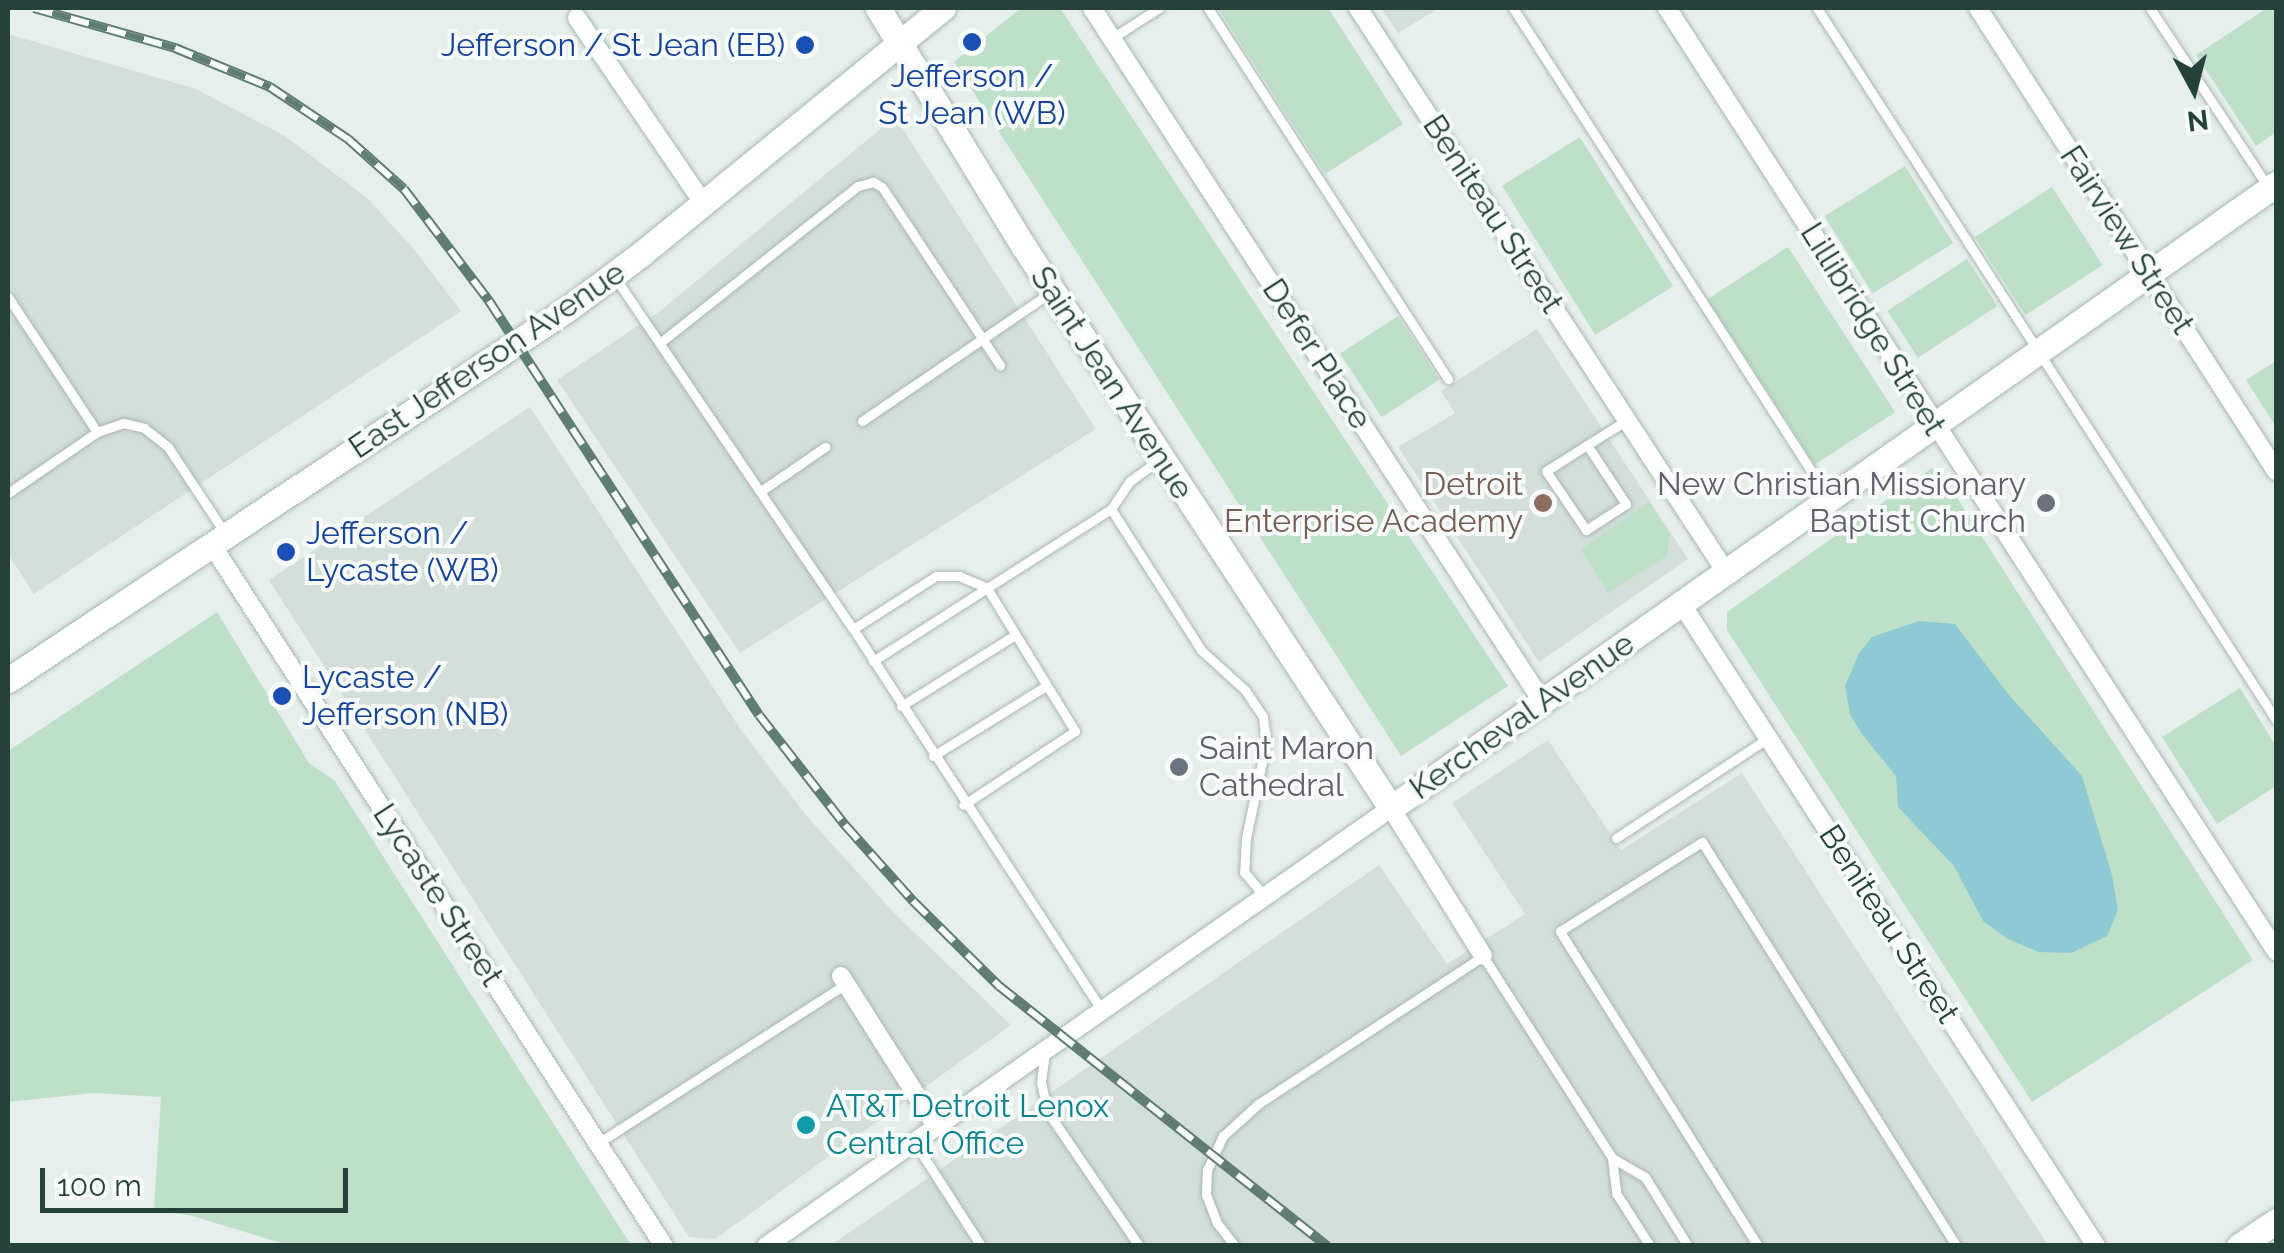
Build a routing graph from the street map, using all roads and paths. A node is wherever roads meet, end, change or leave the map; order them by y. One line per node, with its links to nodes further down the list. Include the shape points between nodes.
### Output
1 (878, 8): 14 (street, Saint Jean Avenue)
2 (943, 8): 14 (street, East Jefferson Avenue)
3 (1092, 8): 13 (street, Defer Place)
4 (1160, 8): 13 (lane)
5 (1208, 8): 25 (lane)
6 (1358, 8): 26 (street, Beniteau Street)
7 (1512, 8): 36 (lane)
8 (1667, 8): 28 (street, Lillibridge Street)
9 (1817, 8): 23 (lane)
10 (1978, 8): 17 (street, Fairview Street)
11 (2150, 8): 15 (lane)
12 (577, 18): 16 (street)
13 (1112, 38): 47 (street, Defer Place)
14 (900, 45): 16 (street, East Jefferson Avenue); 19 (street, Saint Jean Avenue)
15 (2274, 190): 17 (street, Kercheval Avenue)
16 (703, 204): 18 (street, East Jefferson Avenue)
17 (2148, 273): 23 (street, Kercheval Avenue); 33 (street, Fairview Street)
18 (614, 275): 22 (lane); 38 (street, East Jefferson Avenue)
19 (1053, 291): 21 (lane); 32 (street, Saint Jean Avenue)
20 (8, 297): 29 (lane)
21 (983, 337): 22 (lane, via 882,187 872,182 858,186); 24 (lane); 27 (lane)
22 (661, 342): 34 (lane)
23 (2038, 351): 28 (street, Kercheval Avenue); 49 (lane)
24 (1000, 364)
25 (1448, 379)
26 (1627, 420): 30 (lane); 39 (street, Beniteau Street)
27 (862, 421)
28 (1934, 425): 36 (street, Kercheval Avenue); 56 (street, Lillibridge Street)
29 (96, 432): 35 (lane); 38 (lane, via 123,422 168,447)
30 (1587, 444): 30 (lane, via 1546,470 1586,530 1626,504)
31 (825, 446): 34 (lane)
32 (1162, 458): 37 (lane, via 1130,481); 53 (street, Saint Jean Avenue)
33 (2276, 471)
34 (761, 491): 42 (lane)
35 (8, 493)
36 (1829, 499): 39 (street, Kercheval Avenue)
37 (1111, 508): 40 (lane); 55 (lane, via 1201,650 1245,690 1262,718 1266,743 1244,872)
38 (219, 540): 45 (street, East Jefferson Avenue); 63 (street, Lycaste Street)
39 (1726, 572): 41 (street, Kercheval Avenue)
40 (988, 588): 42 (lane, via 959,576 936,576); 43 (lane); 44 (lane)
41 (1681, 603): 47 (street, Kercheval Avenue); 50 (street, Beniteau Street)
42 (853, 630): 44 (lane)
43 (1015, 635): 46 (lane); 48 (lane)
44 (873, 661): 48 (lane)
45 (8, 680)
46 (1046, 686): 51 (lane); 52 (lane, via 1073,725 1072,736)
47 (1542, 701): 53 (street, Kercheval Avenue)
48 (901, 706): 51 (lane)
49 (2276, 720)
50 (1768, 738): 54 (lane); 75 (street, Beniteau Street)
51 (933, 756): 52 (lane)
52 (963, 804): 59 (lane)
53 (1392, 808): 55 (street, Kercheval Avenue); 57 (street, Saint Jean Avenue)
54 (1616, 838)
55 (1264, 896): 59 (street, Kercheval Avenue)
56 (2276, 951)
57 (1483, 956): 64 (lane); 70 (lane, via 1258,1104 1223,1136 1207,1170 1206,1195)
58 (843, 980): 61 (street); 63 (lane)
59 (1101, 1009): 60 (street, Kercheval Avenue)
60 (1046, 1049): 61 (street, Kercheval Avenue); 69 (lane, via 1041,1082 1047,1111)
61 (936, 1126): 62 (street, Kercheval Avenue)
62 (914, 1142): 67 (street, Kercheval Avenue); 68 (lane)
63 (598, 1143): 66 (street, Lycaste Street)
64 (1612, 1158): 71 (lane, via 1616,1193); 72 (lane, via 1645,1176)
65 (2276, 1221): 76 (street)
66 (664, 1246)
67 (766, 1246)
68 (981, 1246)
69 (1140, 1246)
70 (1235, 1246)
71 (1650, 1246)
72 (1688, 1246)
73 (1758, 1246): 74 (lane, via 1560,931 1702,842)
74 (1956, 1246)
75 (2096, 1246)
76 (2239, 1246)

